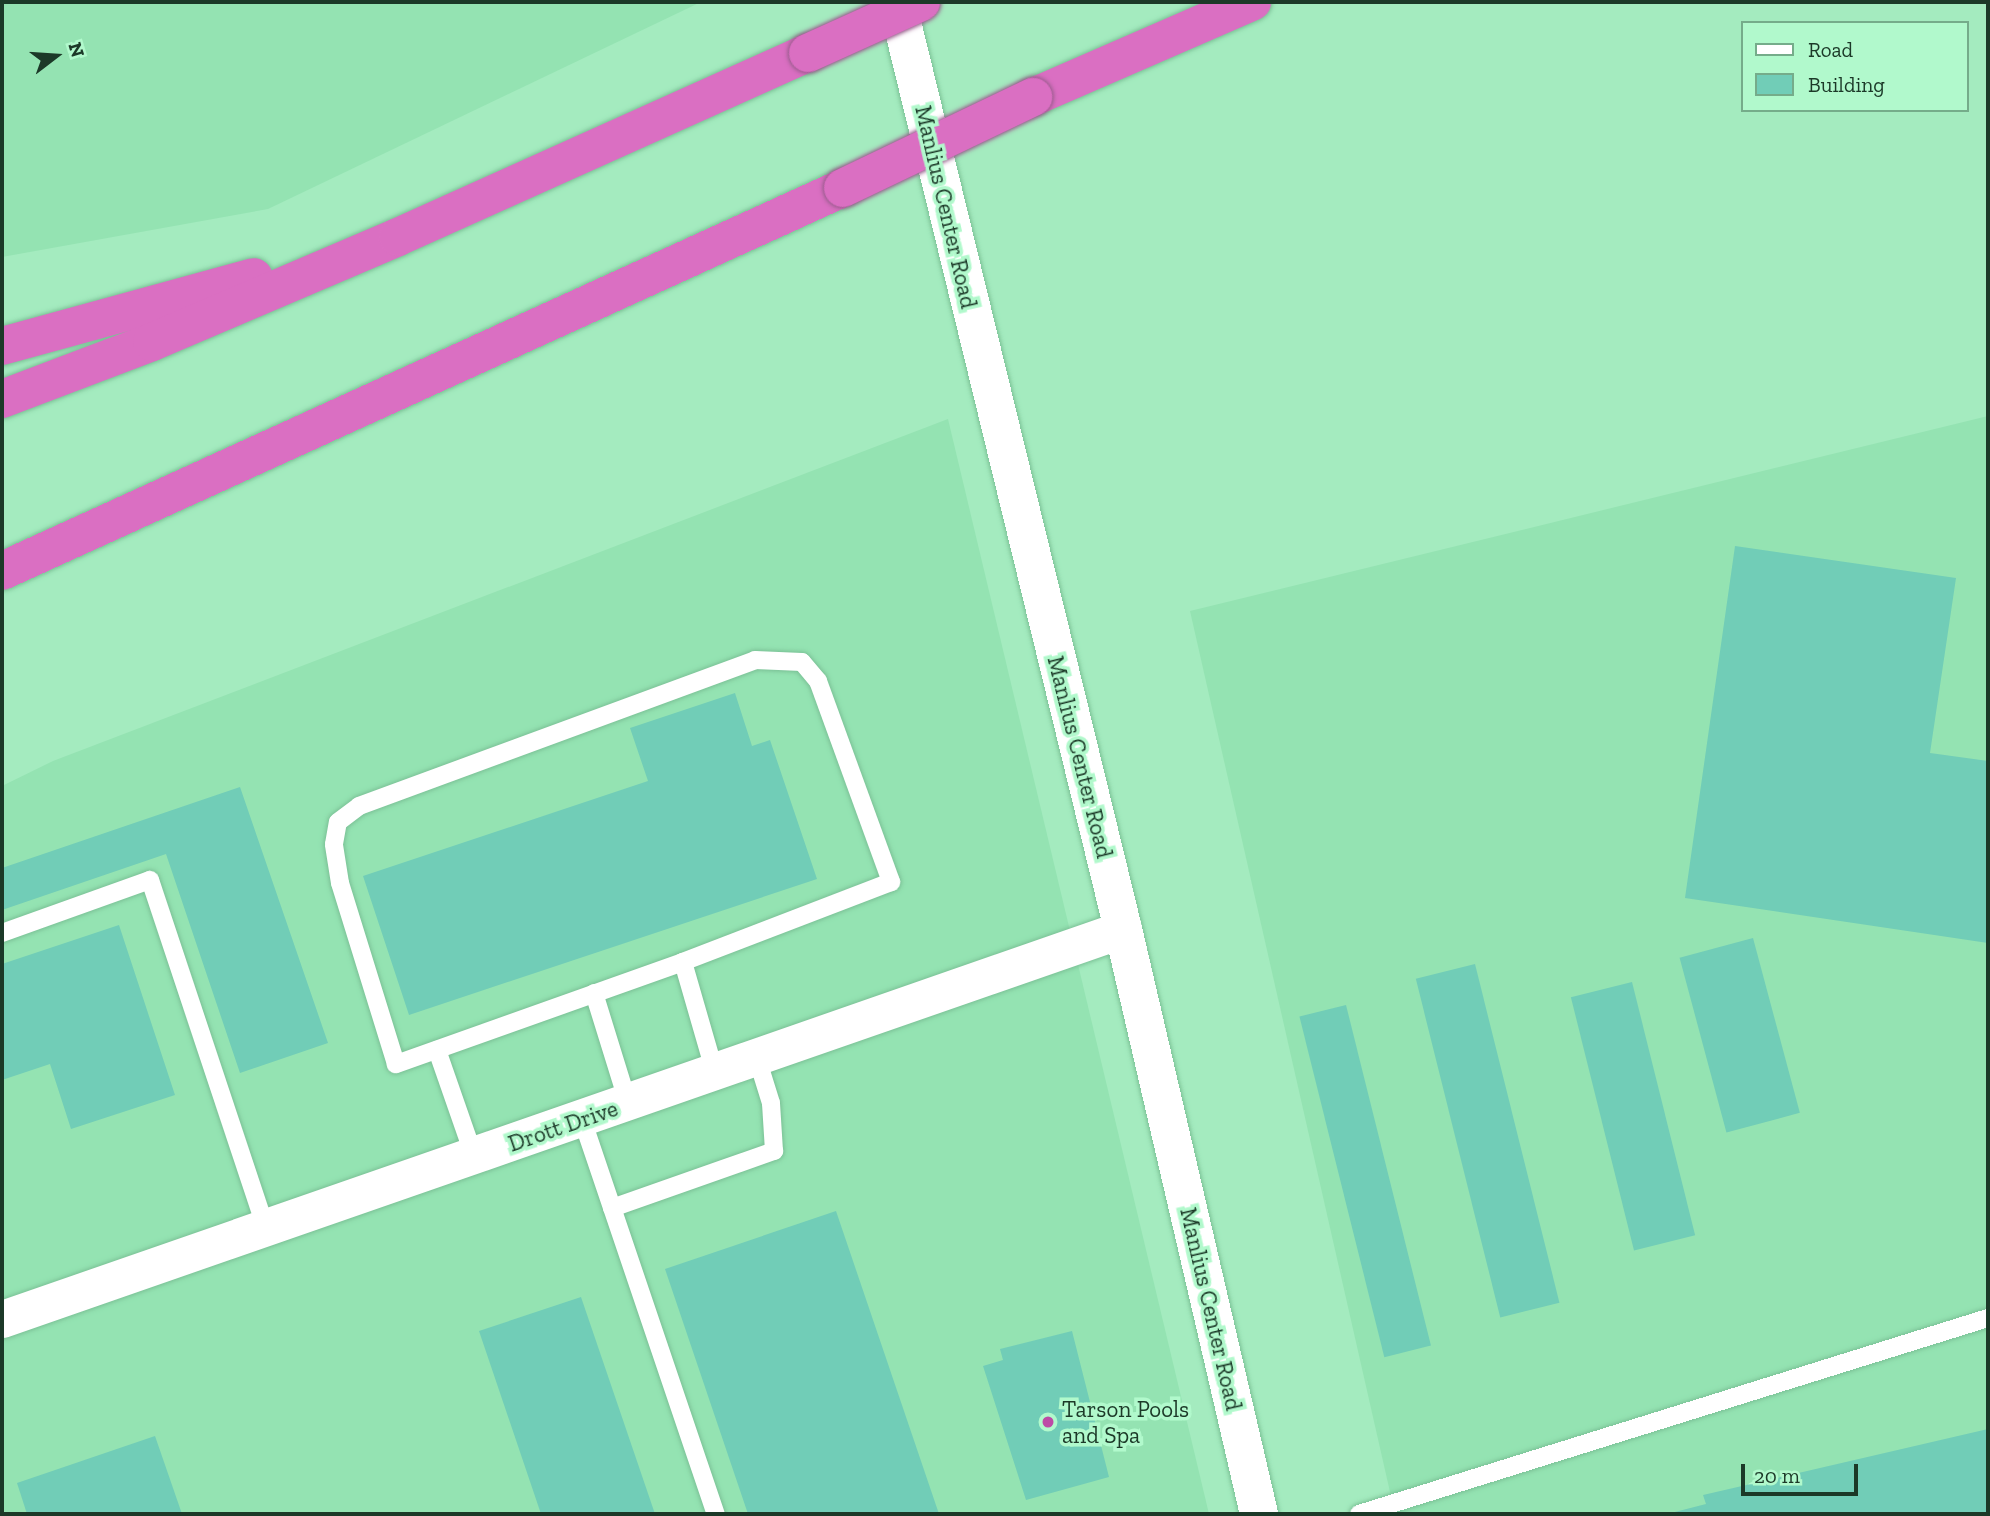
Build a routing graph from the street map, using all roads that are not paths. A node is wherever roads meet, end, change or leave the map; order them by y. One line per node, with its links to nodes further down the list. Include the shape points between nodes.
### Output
1 (897, 2): 8 (main road, Manlius Center Road)
2 (921, 2): 4 (highway, bridge)
3 (1252, 2): 7 (highway, bridge, via 1033,97)
4 (398, 237): 5 (highway); 6 (highway, via 152,342)
5 (2, 346)
6 (2, 399)
7 (2, 571)
8 (1123, 929): 13 (street, Drott Drive); 23 (main road, Manlius Center Road)
9 (2, 933): 19 (lane, via 150,880)
10 (683, 962): 11 (lane); 12 (lane, via 891,882 818,681 802,662 755,660 359,806 338,822 334,844 340,883 396,1064); 14 (lane)
11 (594, 993): 12 (lane); 15 (lane)
12 (437, 1049): 17 (lane)
13 (757, 1058): 14 (street, Drott Drive); 18 (lane, via 771,1103 774,1151)
14 (715, 1073): 15 (street, Drott Drive)
15 (628, 1103): 16 (street, Drott Drive)
16 (582, 1119): 17 (street, Drott Drive); 18 (lane)
17 (474, 1156): 19 (street, Drott Drive)
18 (612, 1208): 22 (lane)
19 (266, 1228): 21 (street, Drott Drive)
20 (1988, 1318): 24 (lane)
21 (2, 1319)
22 (716, 1514)
23 (1259, 1514)
24 (1359, 1514)

